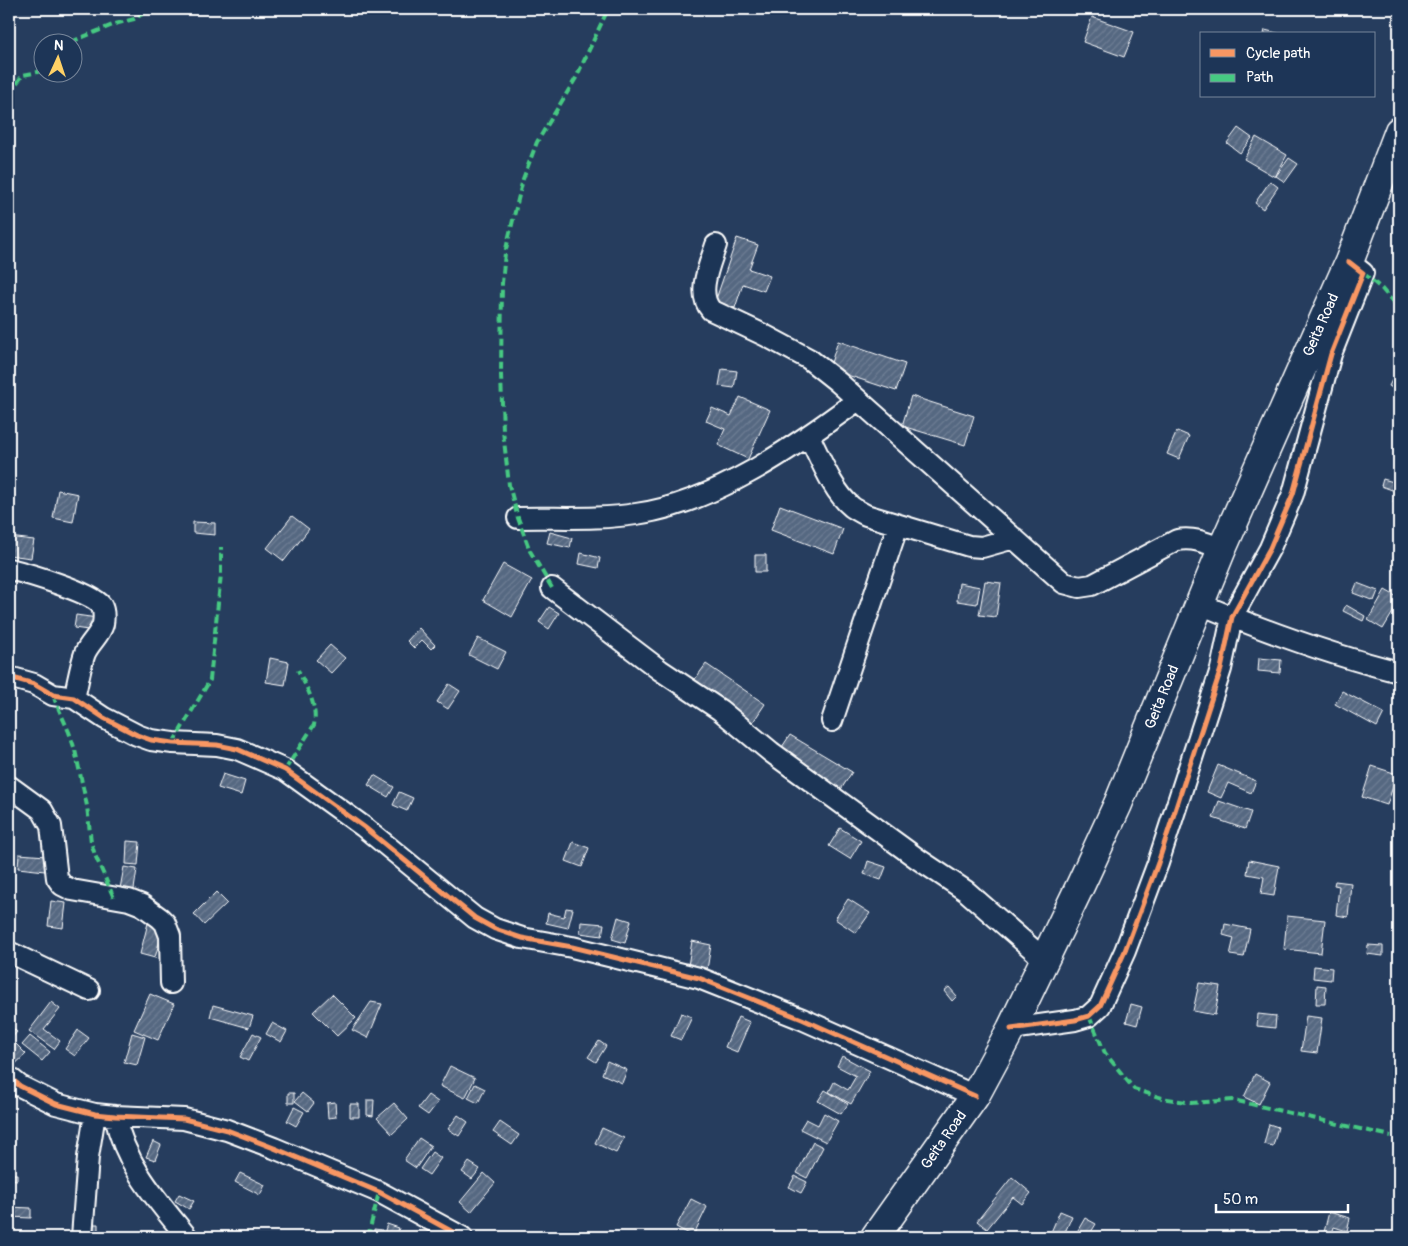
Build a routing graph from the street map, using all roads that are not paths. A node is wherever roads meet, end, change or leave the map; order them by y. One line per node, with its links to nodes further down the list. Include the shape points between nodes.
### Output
1 (1399, 131): 3 (highway, Geita Road)
2 (716, 245): 4 (street, via 704,290 710,310 809,359)
3 (1348, 262): 9 (highway, Geita Road); 13 (street, via 1363,274 1331,354 1293,494 1270,548)
4 (858, 400): 5 (street); 8 (street)
5 (809, 436): 6 (street, via 716,489 677,504 636,514); 7 (street, via 844,499 866,515)
6 (518, 518)
7 (898, 525): 8 (street, via 969,546 982,547); 17 (street)
8 (1014, 538): 9 (street, via 1064,583 1079,587 1092,585 1177,540 1198,540)
9 (1222, 549): 12 (highway, Geita Road)
10 (9, 568): 16 (street, via 77,592 93,599 102,608 103,622 85,653)
11 (552, 588): 20 (street, via 918,859 966,891)
12 (1200, 604): 13 (street); 20 (highway, Geita Road, via 1118,804)
13 (1232, 618): 14 (street, via 1336,655); 23 (street, via 1221,669 1158,863 1125,952 1100,1006 1088,1016 1075,1020)
14 (1399, 672)
15 (9, 677): 16 (street, via 53,694)
16 (74, 698): 25 (street, via 104,718 151,740 237,749 285,770 364,827 475,918 495,929 699,978 802,1019)
17 (832, 721)
18 (9, 786): 21 (street, via 42,810 51,826 57,878 62,885 72,890 129,900 153,912 165,923 170,936)
19 (9, 952): 22 (street)
20 (1045, 960): 23 (highway, Geita Road)
21 (171, 983)
22 (89, 990)
23 (1011, 1029): 25 (highway, Geita Road)
24 (9, 1076): 26 (street, via 20,1086 56,1104)
25 (975, 1096): 31 (highway, Geita Road)
26 (95, 1114): 27 (street); 28 (street)
27 (115, 1116): 29 (street, via 131,1163 148,1190); 30 (street, via 184,1119 227,1130 379,1192)
28 (82, 1237)
29 (187, 1237)
30 (462, 1237)
31 (875, 1237)

